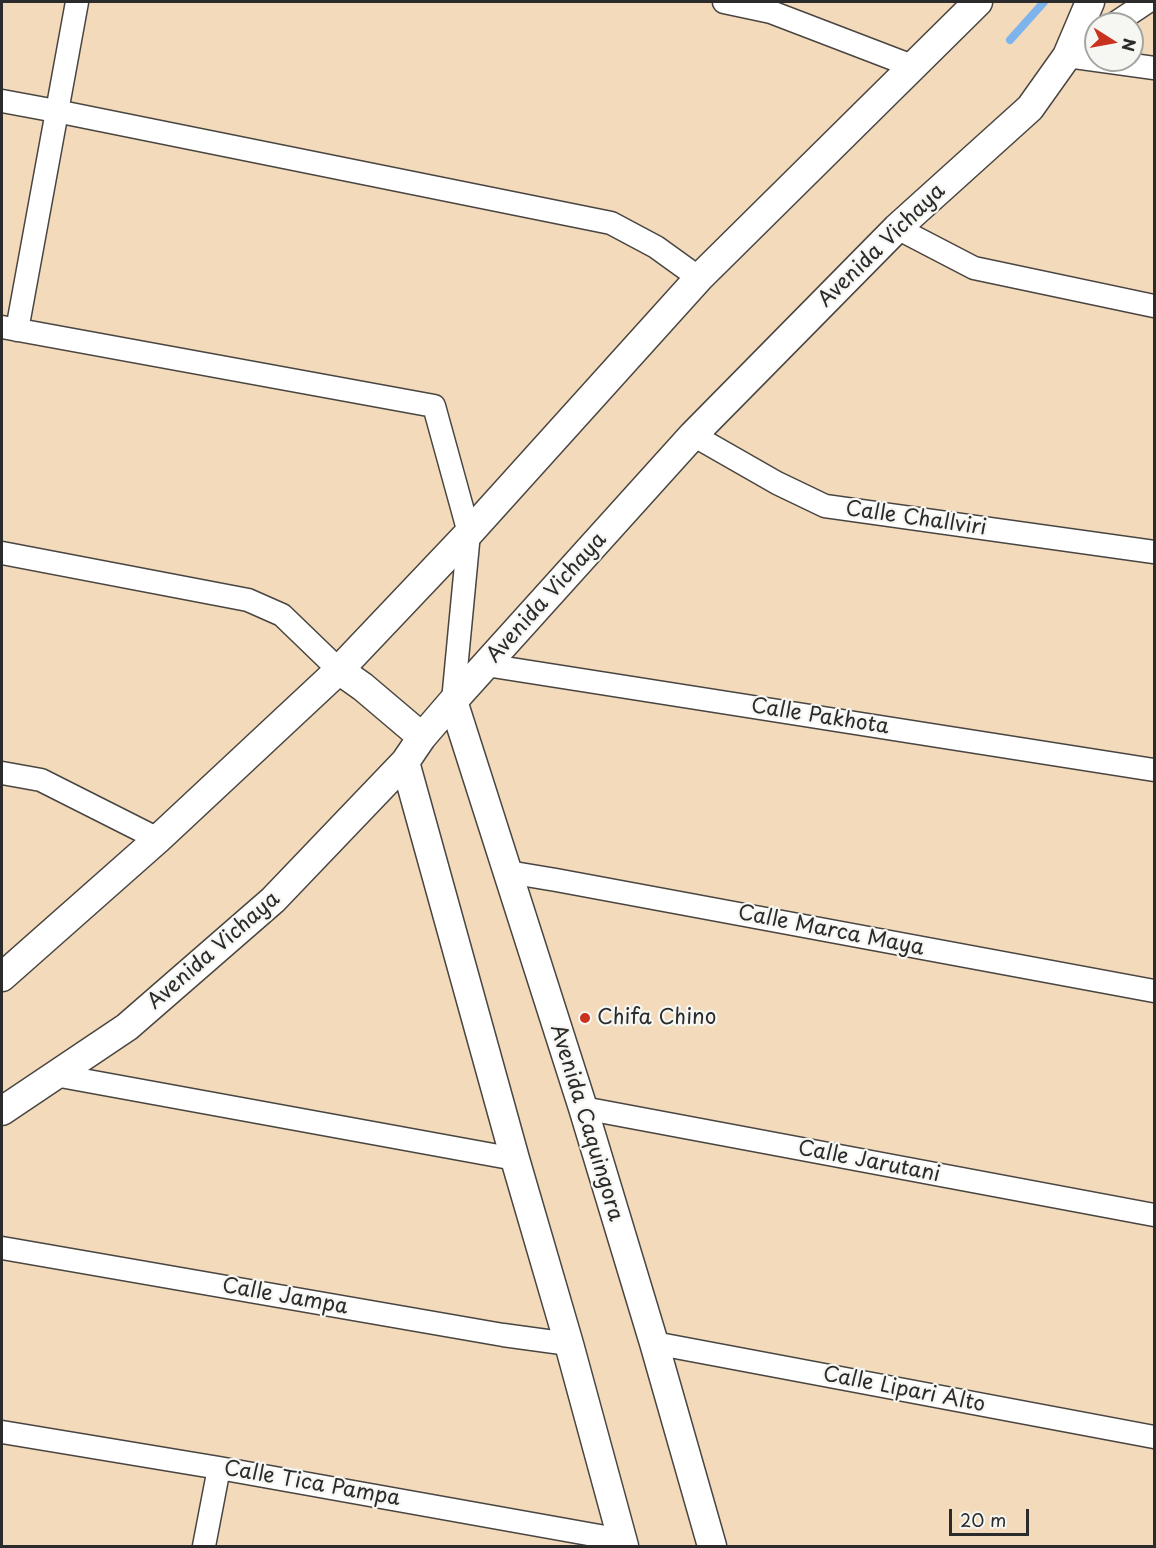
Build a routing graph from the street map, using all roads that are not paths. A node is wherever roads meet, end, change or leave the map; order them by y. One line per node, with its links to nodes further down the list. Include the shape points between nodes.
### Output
1 (77, 2): 12 (street)
2 (724, 2): 9 (street, via 771,12)
3 (978, 2): 9 (street)
4 (1090, 2): 8 (street, Avenida Vichaya)
5 (1147, 2): 6 (street)
6 (1132, 12)
7 (1084, 44): 8 (street, Avenida Vichaya)
8 (1067, 56): 10 (street); 13 (street, Avenida Vichaya, via 1030,108)
9 (912, 66): 14 (street)
10 (1155, 69)
11 (2, 101): 12 (street)
12 (56, 111): 14 (street, via 611,223 656,247); 16 (street)
13 (897, 228): 15 (street, via 974,268); 17 (street, Avenida Vichaya)
14 (699, 278): 18 (street)
15 (1155, 306)
16 (9, 329): 18 (street, via 434,406)
17 (693, 435): 19 (street, Calle Challviri, via 825,506); 21 (street, Avenida Vichaya)
18 (469, 533): 22 (street); 23 (street)
19 (1155, 552)
20 (2, 553): 22 (street, via 248,600 282,615)
21 (486, 665): 23 (street, Avenida Vichaya); 26 (street, Calle Pakhota)
22 (339, 670): 24 (street); 28 (street)
23 (453, 701): 24 (street, Avenida Vichaya); 29 (street, Avenida Caquingora)
24 (422, 737): 25 (street, Avenida Vichaya)
25 (405, 762): 32 (street, Avenida Vichaya, via 273,900 127,1027); 35 (street)
26 (1155, 770)
27 (2, 773): 28 (street, via 41,780)
28 (158, 839): 30 (street)
29 (508, 872): 31 (street, Calle Marca Maya); 33 (street, Avenida Caquingora)
30 (2, 977)
31 (1155, 991)
32 (55, 1075): 34 (street, Avenida Vichaya); 35 (street)
33 (583, 1108): 36 (street, Calle Jarutani); 38 (street, Avenida Caquingora)
34 (2, 1111)
35 (515, 1159): 39 (street)
36 (1155, 1215)
37 (2, 1248): 39 (street, Calle Jampa)
38 (654, 1343): 41 (street, Calle Lipari Alto); 45 (street, Avenida Caquingora)
39 (569, 1344): 43 (street)
40 (2, 1432): 42 (street, Calle Tica Pampa)
41 (1155, 1437)
42 (219, 1468): 43 (street, Calle Tica Pampa); 44 (street)
43 (623, 1543)
44 (204, 1546)
45 (712, 1546)

